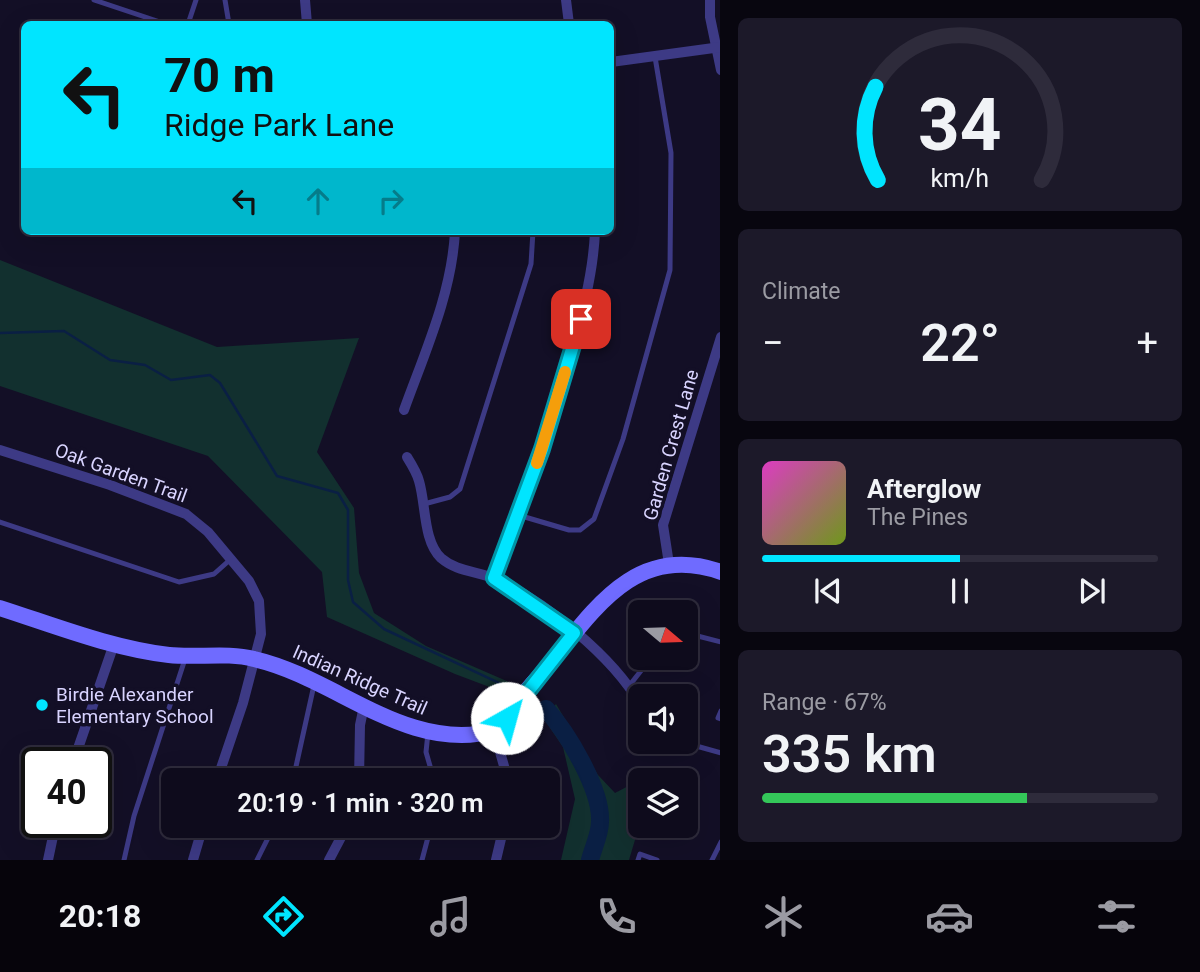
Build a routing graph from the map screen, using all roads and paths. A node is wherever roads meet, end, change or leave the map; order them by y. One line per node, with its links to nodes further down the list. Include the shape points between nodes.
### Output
1 (94, 0): 7 (lane)
2 (196, 0): 8 (lane)
3 (225, 0): 9 (lane)
4 (305, 0): 10 (street)
5 (566, 0): 11 (street)
6 (710, 0): 12 (street)
7 (157, 21)
8 (189, 21)
9 (228, 21)
10 (307, 21)
11 (569, 21)
12 (719, 47): 13 (street); 15 (street)
13 (655, 57): 14 (street); 24 (lane, via 671,153 670,270 627,426 594,519 580,530 569,530)
14 (614, 62)
15 (720, 70)
16 (455, 235): 20 (street, via 453,260 431,336)
17 (533, 235): 23 (lane, via 531,264 460,489 450,497)
18 (595, 235): 24 (street, via 588,295 542,449)
19 (720, 337): 27 (street, Garden Crest Lane, via 663,525)
20 (404, 410)
21 (0, 450): 26 (street, Oak Garden Trail, via 168,505 186,514)
22 (407, 457): 23 (street)
23 (424, 504): 29 (street, via 440,558)
24 (517, 515): 29 (street)
25 (0, 522): 26 (lane, via 179,582 214,574)
26 (232, 558): 36 (street, Oak Garden Trail, via 259,601 262,619)
27 (669, 564): 28 (street); 31 (street, via 629,579)
28 (720, 572)
29 (494, 578): 31 (street)
30 (0, 608): 34 (street, Indian Ridge Trail)
31 (574, 633): 40 (street, via 611,663); 44 (street)
32 (698, 636): 33 (lane)
33 (720, 642)
34 (114, 644): 35 (street, Indian Ridge Trail); 46 (street)
35 (186, 656): 36 (street, Indian Ridge Trail); 63 (lane)
36 (254, 658): 38 (street, Indian Ridge Trail); 49 (street, Oak Garden Trail)
37 (642, 670): 39 (lane)
38 (315, 682): 41 (street, Indian Ridge Trail); 50 (lane)
39 (631, 684)
40 (628, 685)
41 (365, 706): 45 (street, Indian Ridge Trail); 51 (street)
42 (720, 711): 43 (lane)
43 (720, 719)
44 (494, 731): 45 (street, Indian Ridge Trail, via 472,736); 53 (street)
45 (428, 733): 52 (lane)
46 (79, 747)
47 (698, 747): 48 (lane)
48 (720, 753)
49 (221, 768)
50 (296, 768)
51 (359, 768)
52 (431, 768)
53 (505, 768)
54 (52, 838): 62 (street)
55 (199, 838): 64 (street)
56 (268, 838): 65 (lane)
57 (341, 838): 66 (street)
58 (428, 838): 67 (lane)
59 (501, 838): 68 (street)
60 (720, 842): 61 (lane)
61 (718, 852): 71 (lane)
62 (48, 860)
63 (124, 860)
64 (193, 860)
65 (257, 860)
66 (329, 860)
67 (422, 860)
68 (496, 860)
69 (638, 860): 70 (lane, via 640,854)
70 (657, 860)
71 (712, 860)

